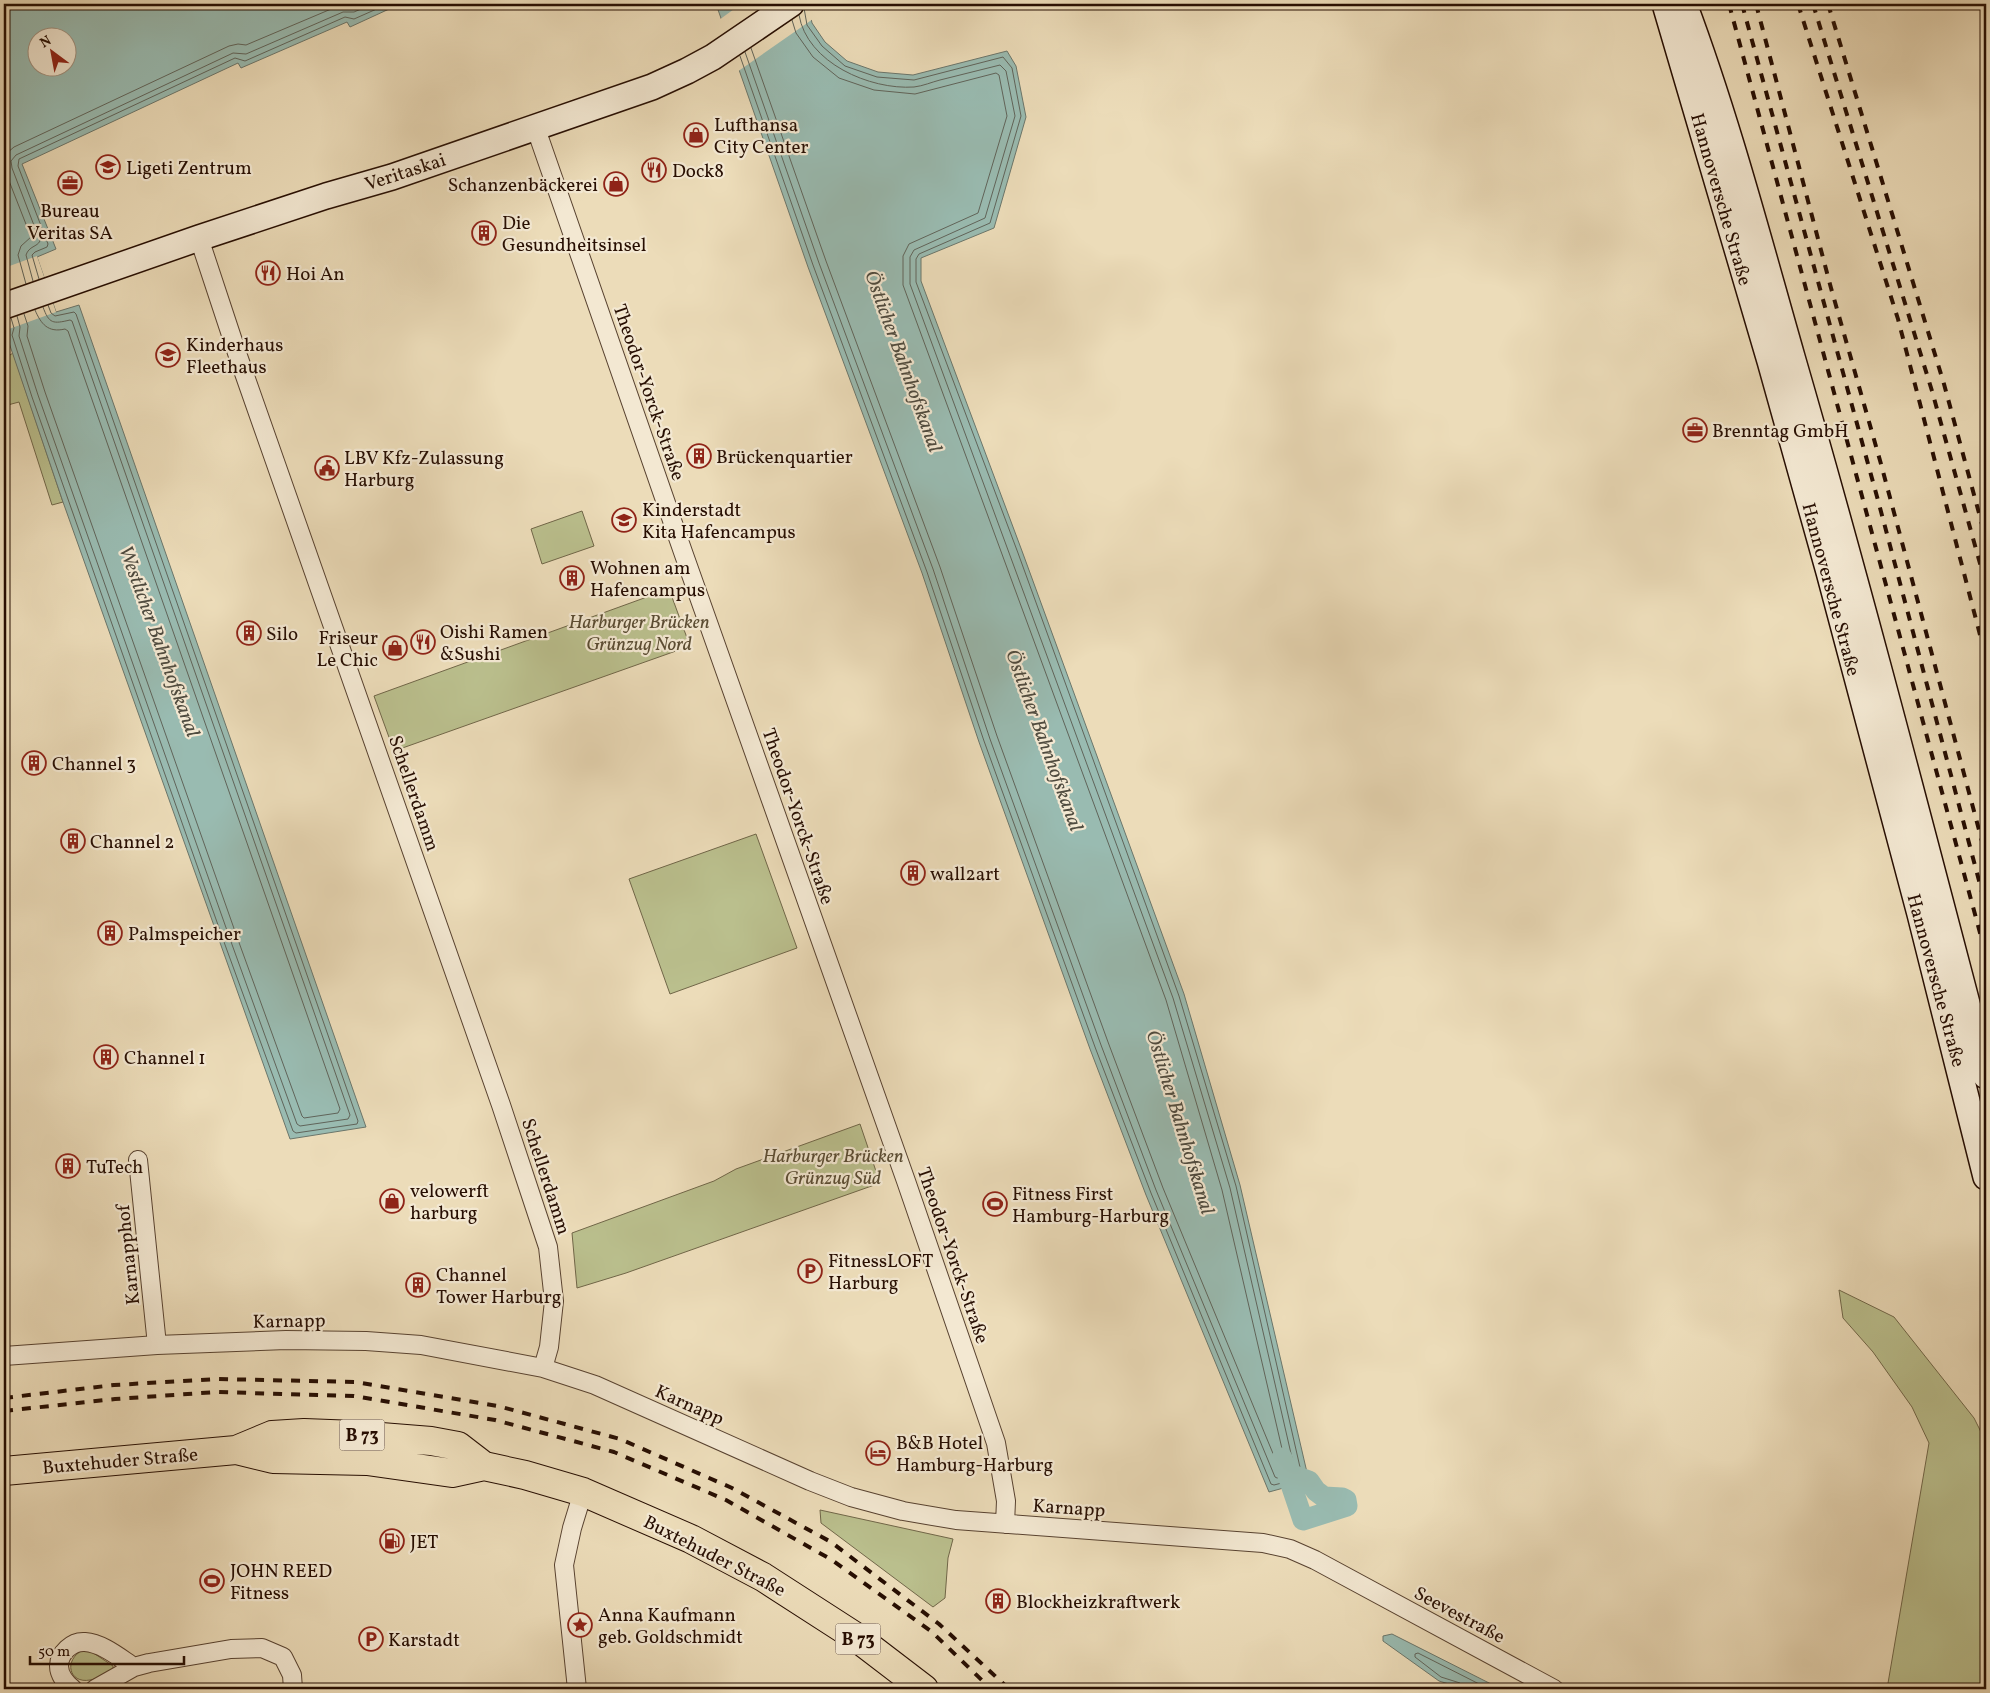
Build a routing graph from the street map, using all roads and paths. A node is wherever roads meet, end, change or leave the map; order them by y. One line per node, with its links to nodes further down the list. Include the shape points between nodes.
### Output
1 (791, 4): 4 (main road, Veritaskai, via 688,71 652,87)
2 (1665, 4): 9 (main road, Hannoversche Straße, via 1828,572 1920,914)
3 (1684, 4): 7 (main road, Hannoversche Straße, via 1730,138 1823,463)
4 (535, 126): 5 (main road, Veritaskai, via 392,177); 15 (street, Theodor-Yorck-Straße, via 996,1443 1006,1500)
5 (200, 238): 6 (main road, Veritaskai); 12 (street, Schellerdamm, via 548,1247 554,1301 550,1341)
6 (4, 306)
7 (1986, 1076)
8 (138, 1160): 10 (street, Karnapphof)
9 (1986, 1177)
10 (157, 1345): 11 (street, Karnapp); 12 (street, Karnapp, via 286,1340 366,1341 421,1346)
11 (4, 1356)
12 (543, 1368): 15 (street, Karnapp, via 595,1384 852,1497 903,1511)
13 (4, 1471): 14 (main road, Buxtehuder Straße / B 73, via 236,1450 273,1459 367,1461 452,1473 484,1466)
14 (583, 1492): 21 (street, via 564,1565); 22 (main road, Buxtehuder Straße / B 73, via 692,1539 763,1577 856,1637)
15 (1005, 1524): 16 (street, Karnapp, via 1263,1543 1290,1549)
16 (1346, 1578): 23 (street, Seevestraße)
17 (134, 1667): 18 (street, via 95,1644 76,1642 67,1648 59,1667 66,1684); 19 (street); 20 (street, via 232,1649 262,1648 283,1657 292,1675)
18 (73, 1689)
19 (95, 1689)
20 (293, 1689)
21 (577, 1689)
22 (924, 1689)
23 (1554, 1689)

